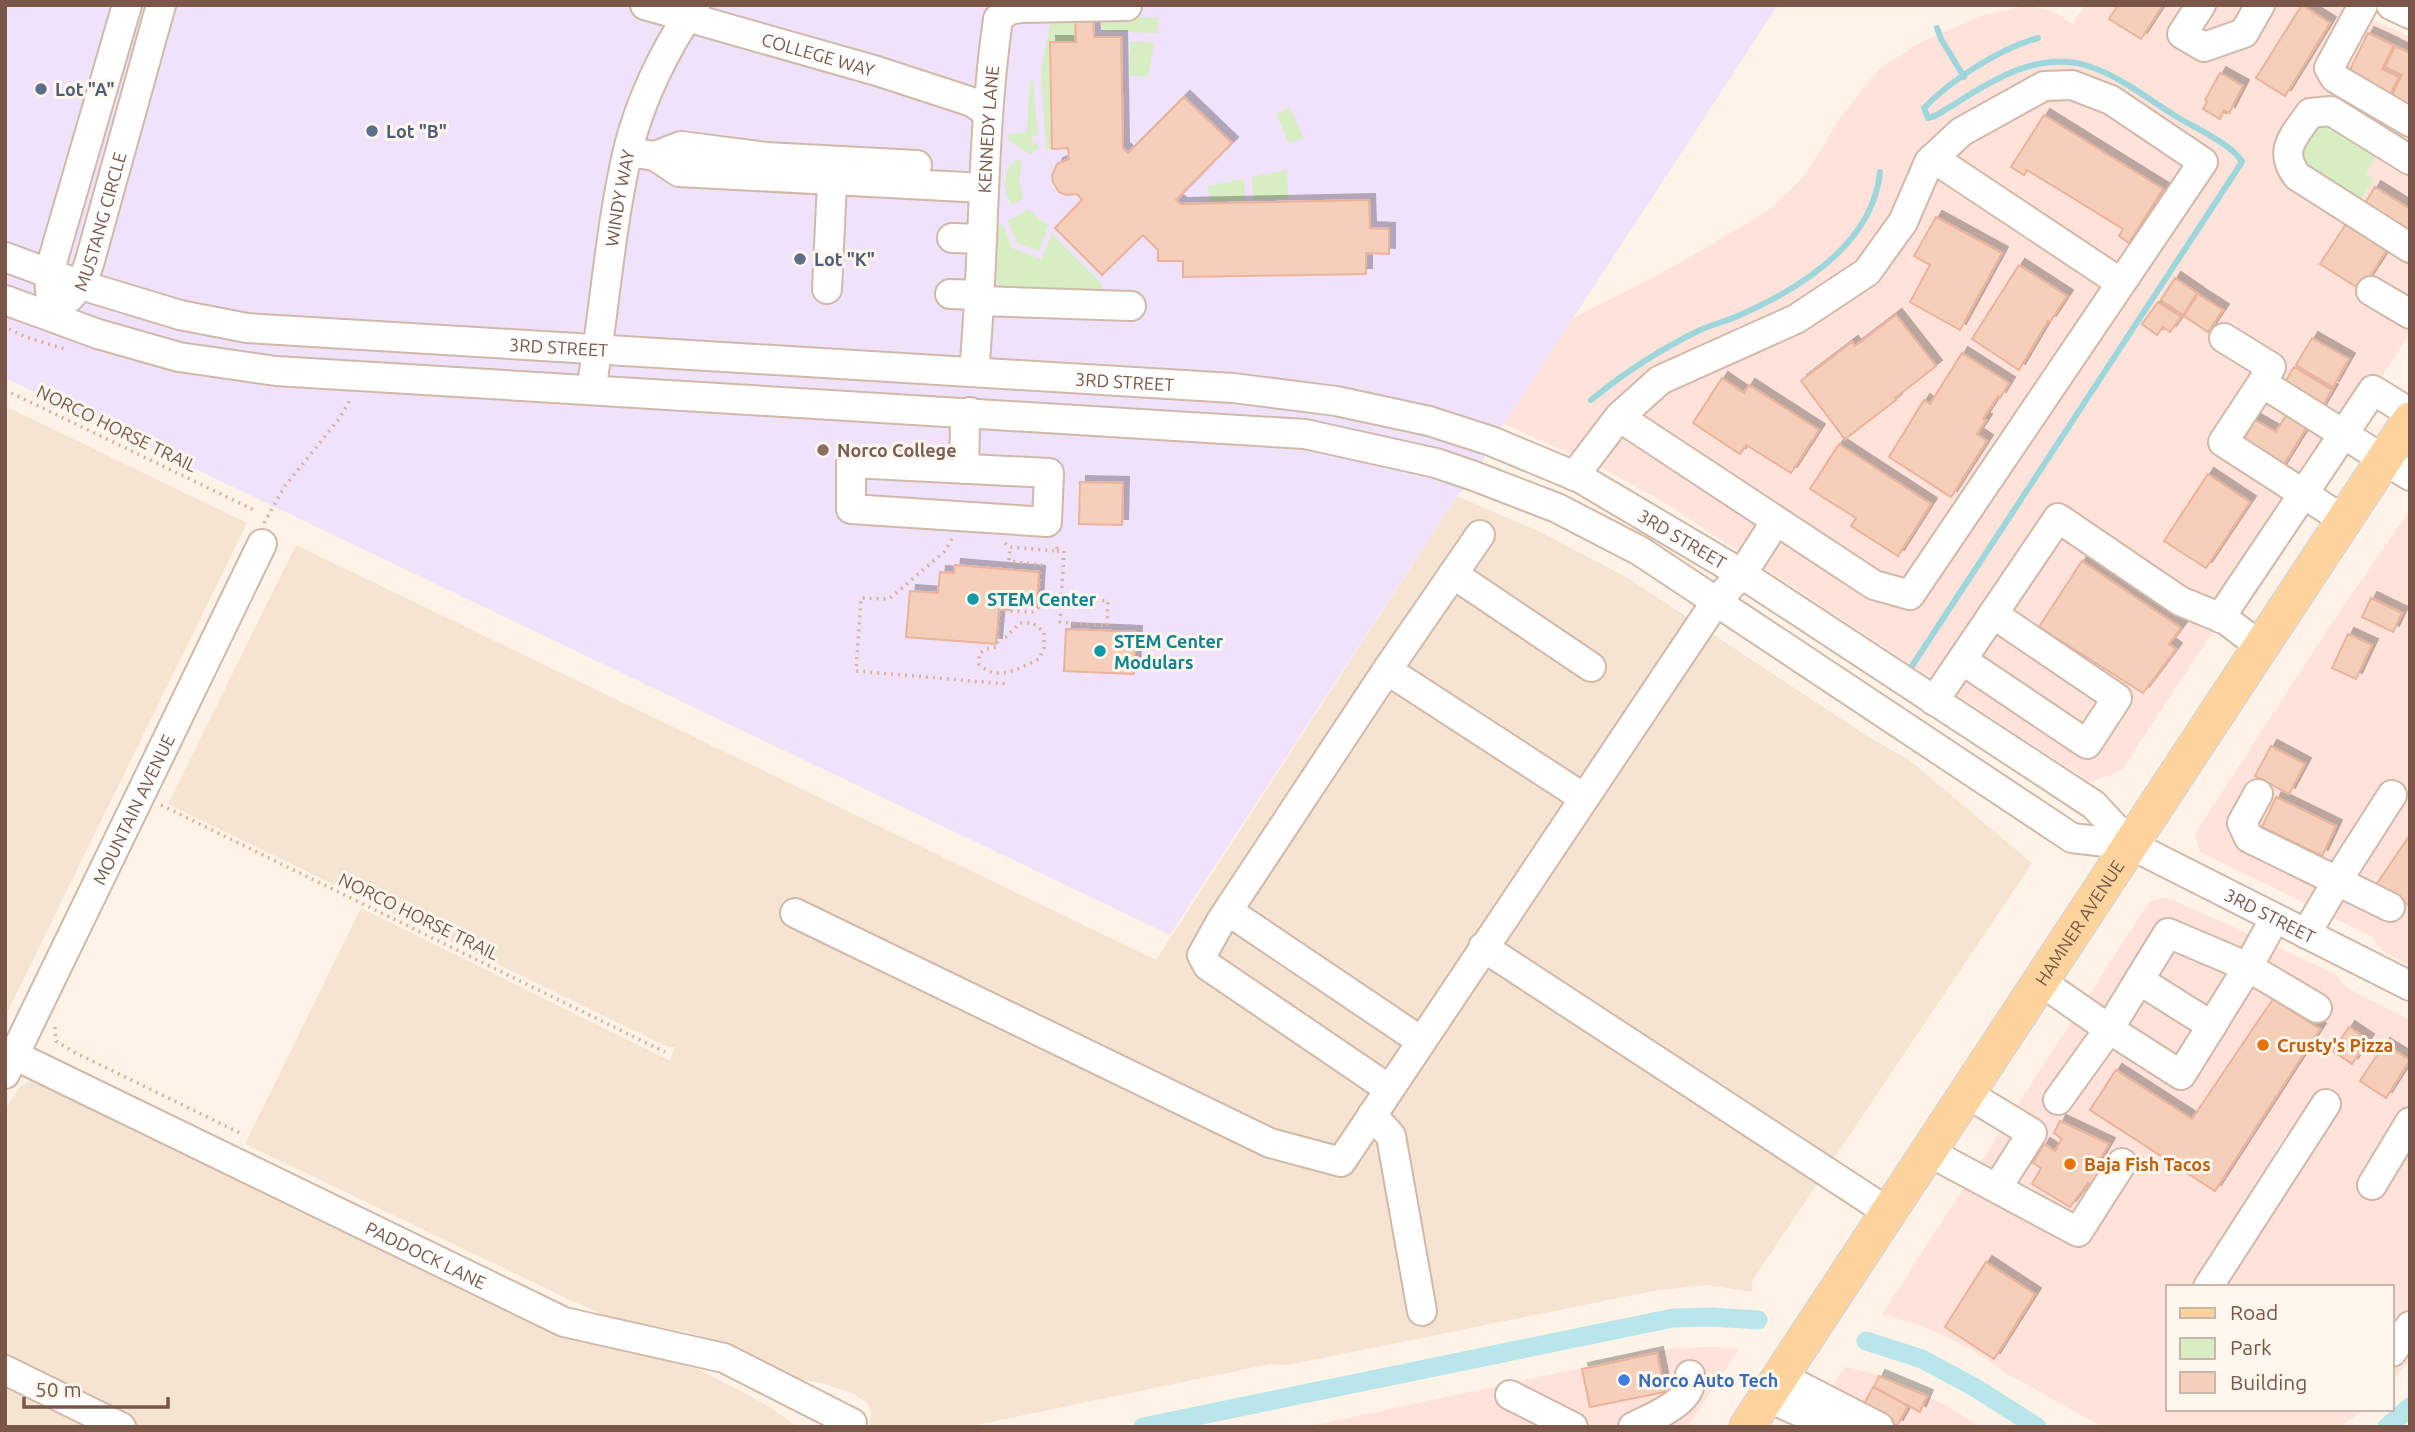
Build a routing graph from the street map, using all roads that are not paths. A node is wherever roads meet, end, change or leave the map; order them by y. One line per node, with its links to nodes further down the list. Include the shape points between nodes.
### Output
1 (127, 5): 23 (street, MUSTANG CIRCLE)
2 (161, 5): 25 (street, MUSTANG CIRCLE)
3 (645, 5): 9 (street, COLLEGE WAY)
4 (2201, 5): 5 (street, via 2182,34 2204,47 2244,33)
5 (2260, 5)
6 (2363, 5): 12 (street, via 2329,68 2335,78)
7 (2391, 5): 10 (street)
8 (1127, 6): 11 (street, KENNEDY LANE, via 1009,10 998,19)
9 (691, 11): 11 (street, COLLEGE WAY, via 972,102); 14 (street, WINDY WAY, via 656,73 636,124)
10 (2410, 14)
11 (988, 113): 18 (street, KENNEDY LANE)
12 (2410, 122)
13 (2406, 150): 21 (street, via 2331,111 2311,113 2286,153 2297,176)
14 (642, 154): 16 (street, via 681,146 766,157); 17 (street, via 679,172); 35 (street, WINDY WAY, via 616,221)
15 (1933, 158): 24 (street); 24 (street, via 1961,132 2044,86 2071,85 2112,100 2203,162); 41 (street, via 1903,222 1867,272 1796,319 1660,380)
16 (918, 164)
17 (832, 182): 18 (street); 26 (street)
18 (984, 188): 20 (street, KENNEDY LANE)
19 (952, 238): 20 (street)
20 (982, 239): 29 (street, KENNEDY LANE)
21 (2410, 248)
22 (5, 257): 23 (street, 3RD STREET)
23 (49, 273): 25 (street, 3RD STREET); 33 (street, MUSTANG CIRCLE)
24 (2121, 283): 49 (street, via 1910,595 1874,585)
25 (81, 285): 33 (street, MUSTANG CIRCLE); 35 (street, 3RD STREET, via 180,315 247,328)
26 (827, 289)
27 (2371, 291): 32 (street)
28 (950, 294): 29 (street)
29 (981, 298): 31 (street); 36 (street, KENNEDY LANE)
30 (5, 300): 33 (street, 3RD STREET)
31 (1131, 306)
32 (2410, 314)
33 (51, 318): 38 (street, 3RD STREET, via 179,357 276,371)
34 (2224, 338): 37 (street, via 2271,367)
35 (598, 349): 36 (street, 3RD STREET); 38 (street, WINDY WAY)
36 (974, 372): 46 (street, 3RD STREET, via 1233,388 1336,401 1442,425)
37 (2262, 383): 43 (street); 47 (street, via 2223,442)
38 (591, 390): 39 (street, 3RD STREET)
39 (970, 412): 44 (street, via 965,425); 54 (street, 3RD STREET, via 1305,434 1436,463 1557,508 1640,551)
40 (2410, 413): 43 (street, via 2373,390)
41 (1619, 417): 46 (street); 49 (street)
42 (2410, 420): 45 (main road, HAMNER AVENUE)
43 (2342, 434): 45 (street); 47 (street)
44 (964, 468): 44 (street, via 851,463 851,509 1047,522 1049,473)
45 (2396, 468): 48 (main road, HAMNER AVENUE)
46 (1574, 476): 53 (street, 3RD STREET)
47 (2302, 493): 48 (street); 56 (street)
48 (2344, 520): 57 (main road, HAMNER AVENUE)
49 (1776, 521): 53 (street)
50 (1480, 535): 52 (street)
51 (262, 536): 81 (street, MOUNTAIN AVENUE)
52 (1453, 574): 59 (street); 60 (street)
53 (1742, 574): 54 (street); 61 (street, 3RD STREET)
54 (1717, 600): 64 (street); 65 (street, 3RD STREET, via 2072,838)
55 (1993, 614): 56 (street, via 2058,519 2179,601); 58 (street); 58 (street, via 2118,698 2087,744)
56 (2220, 618): 57 (street)
57 (2260, 646): 65 (main road, HAMNER AVENUE)
58 (1962, 660): 61 (street)
59 (1591, 667)
60 (1387, 670): 64 (street); 68 (street)
61 (1934, 701): 65 (street, 3RD STREET, via 2094,805)
62 (2259, 793): 66 (street, via 2242,823 2249,838)
63 (2392, 795): 66 (street)
64 (1584, 797): 72 (street)
65 (2131, 845): 70 (street, 3RD STREET); 75 (main road, HAMNER AVENUE)
66 (2337, 881): 67 (street); 71 (street)
67 (2390, 907)
68 (1228, 911): 80 (street); 82 (street, via 1202,955 1208,966)
69 (795, 913): 86 (street, via 1270,1143 1341,1162)
70 (2275, 918): 71 (street, 3RD STREET); 73 (street)
71 (2306, 934): 76 (street, 3RD STREET)
72 (1483, 947): 80 (street); 92 (street)
73 (2248, 967): 74 (street, via 2168,933); 77 (street); 78 (street)
74 (2139, 980): 78 (street); 79 (street)
75 (2040, 981): 79 (street); 83 (main road, HAMNER AVENUE)
76 (2410, 985)
77 (2317, 1008)
78 (2212, 1026): 79 (street, via 2181,1075)
79 (2109, 1029): 84 (street)
80 (1421, 1041): 82 (street)
81 (10, 1065): 101 (street, PADDOCK LANE, via 564,1322 724,1358)
82 (1389, 1089): 86 (street)
83 (1966, 1093): 88 (main road, HAMNER AVENUE); 91 (street, via 2032,1133)
84 (2058, 1100)
85 (2326, 1104): 93 (street)
86 (1372, 1115): 94 (street, via 1391,1136)
87 (2410, 1122): 90 (street)
88 (1927, 1151): 91 (street); 92 (main road, HAMNER AVENUE)
89 (2122, 1163): 91 (street, via 2078,1232)
90 (2372, 1185)
91 (1997, 1188)
92 (1888, 1212): 99 (main road, HAMNER AVENUE)
93 (2209, 1285)
94 (1422, 1311)
95 (2410, 1326): 96 (street)
96 (2394, 1349)
97 (5, 1370): 102 (street)
98 (1690, 1375): 104 (street, via 1687,1391 1670,1407)
99 (1780, 1376): 105 (main road, HAMNER AVENUE); 106 (street); 107 (street)
100 (1510, 1395): 103 (street)
101 (852, 1423)
102 (121, 1427)
103 (1573, 1427)
104 (1633, 1427)
105 (1747, 1427)
106 (1835, 1427)
107 (1879, 1427)

